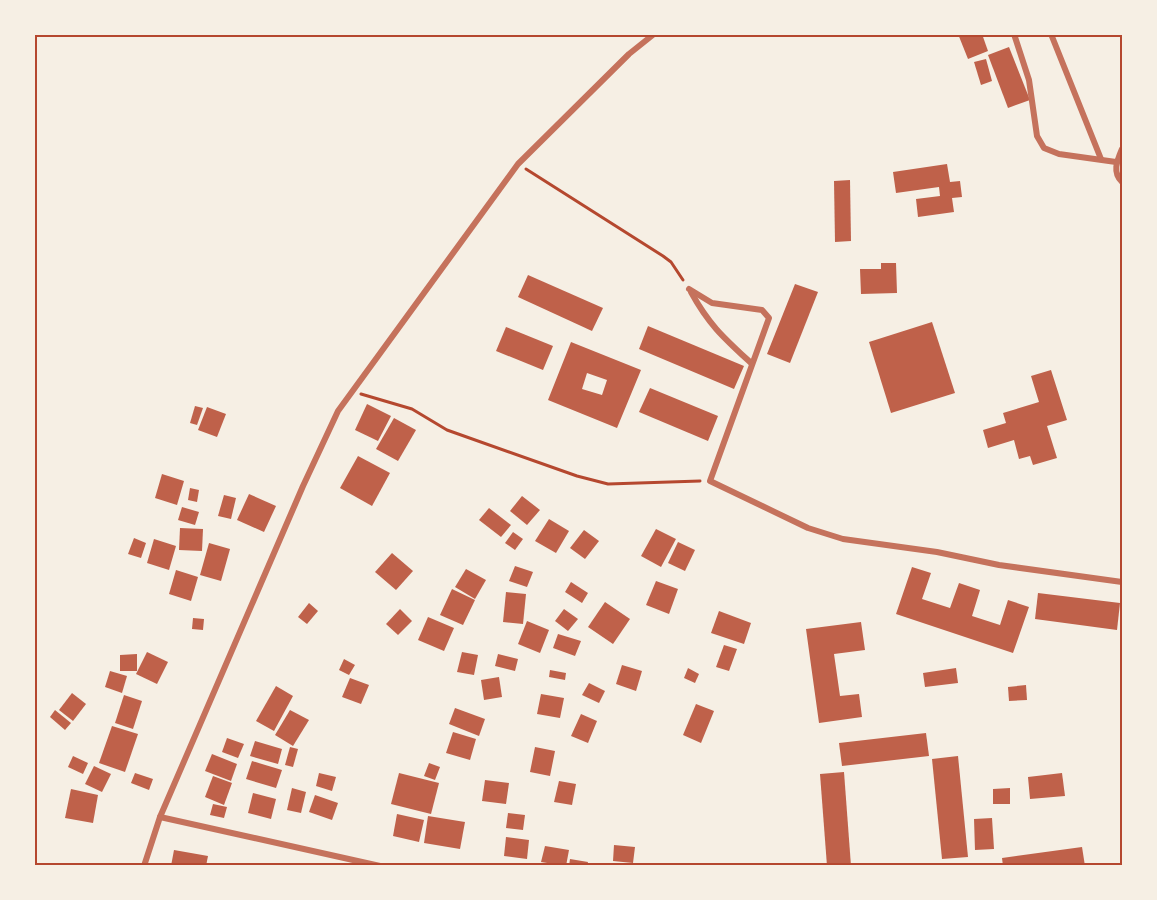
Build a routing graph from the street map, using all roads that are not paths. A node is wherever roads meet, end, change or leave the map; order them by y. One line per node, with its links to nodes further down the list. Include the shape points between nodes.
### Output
1 (654, 34): 10 (street, via 518,164 338,411)
2 (1014, 34): 5 (street, via 1029,80 1041,144 1051,152)
3 (1051, 34): 5 (street)
4 (1122, 149): 6 (street)
5 (1101, 159): 6 (street)
6 (1116, 162): 7 (street, via 1117,177)
7 (1122, 182)
8 (751, 363): 8 (street, via 768,323 767,314 712,303 689,289 713,328); 9 (street, via 710,481 808,528 843,539)
9 (1122, 582)
10 (160, 817): 11 (street); 12 (street)
11 (144, 866)
12 (380, 866)

